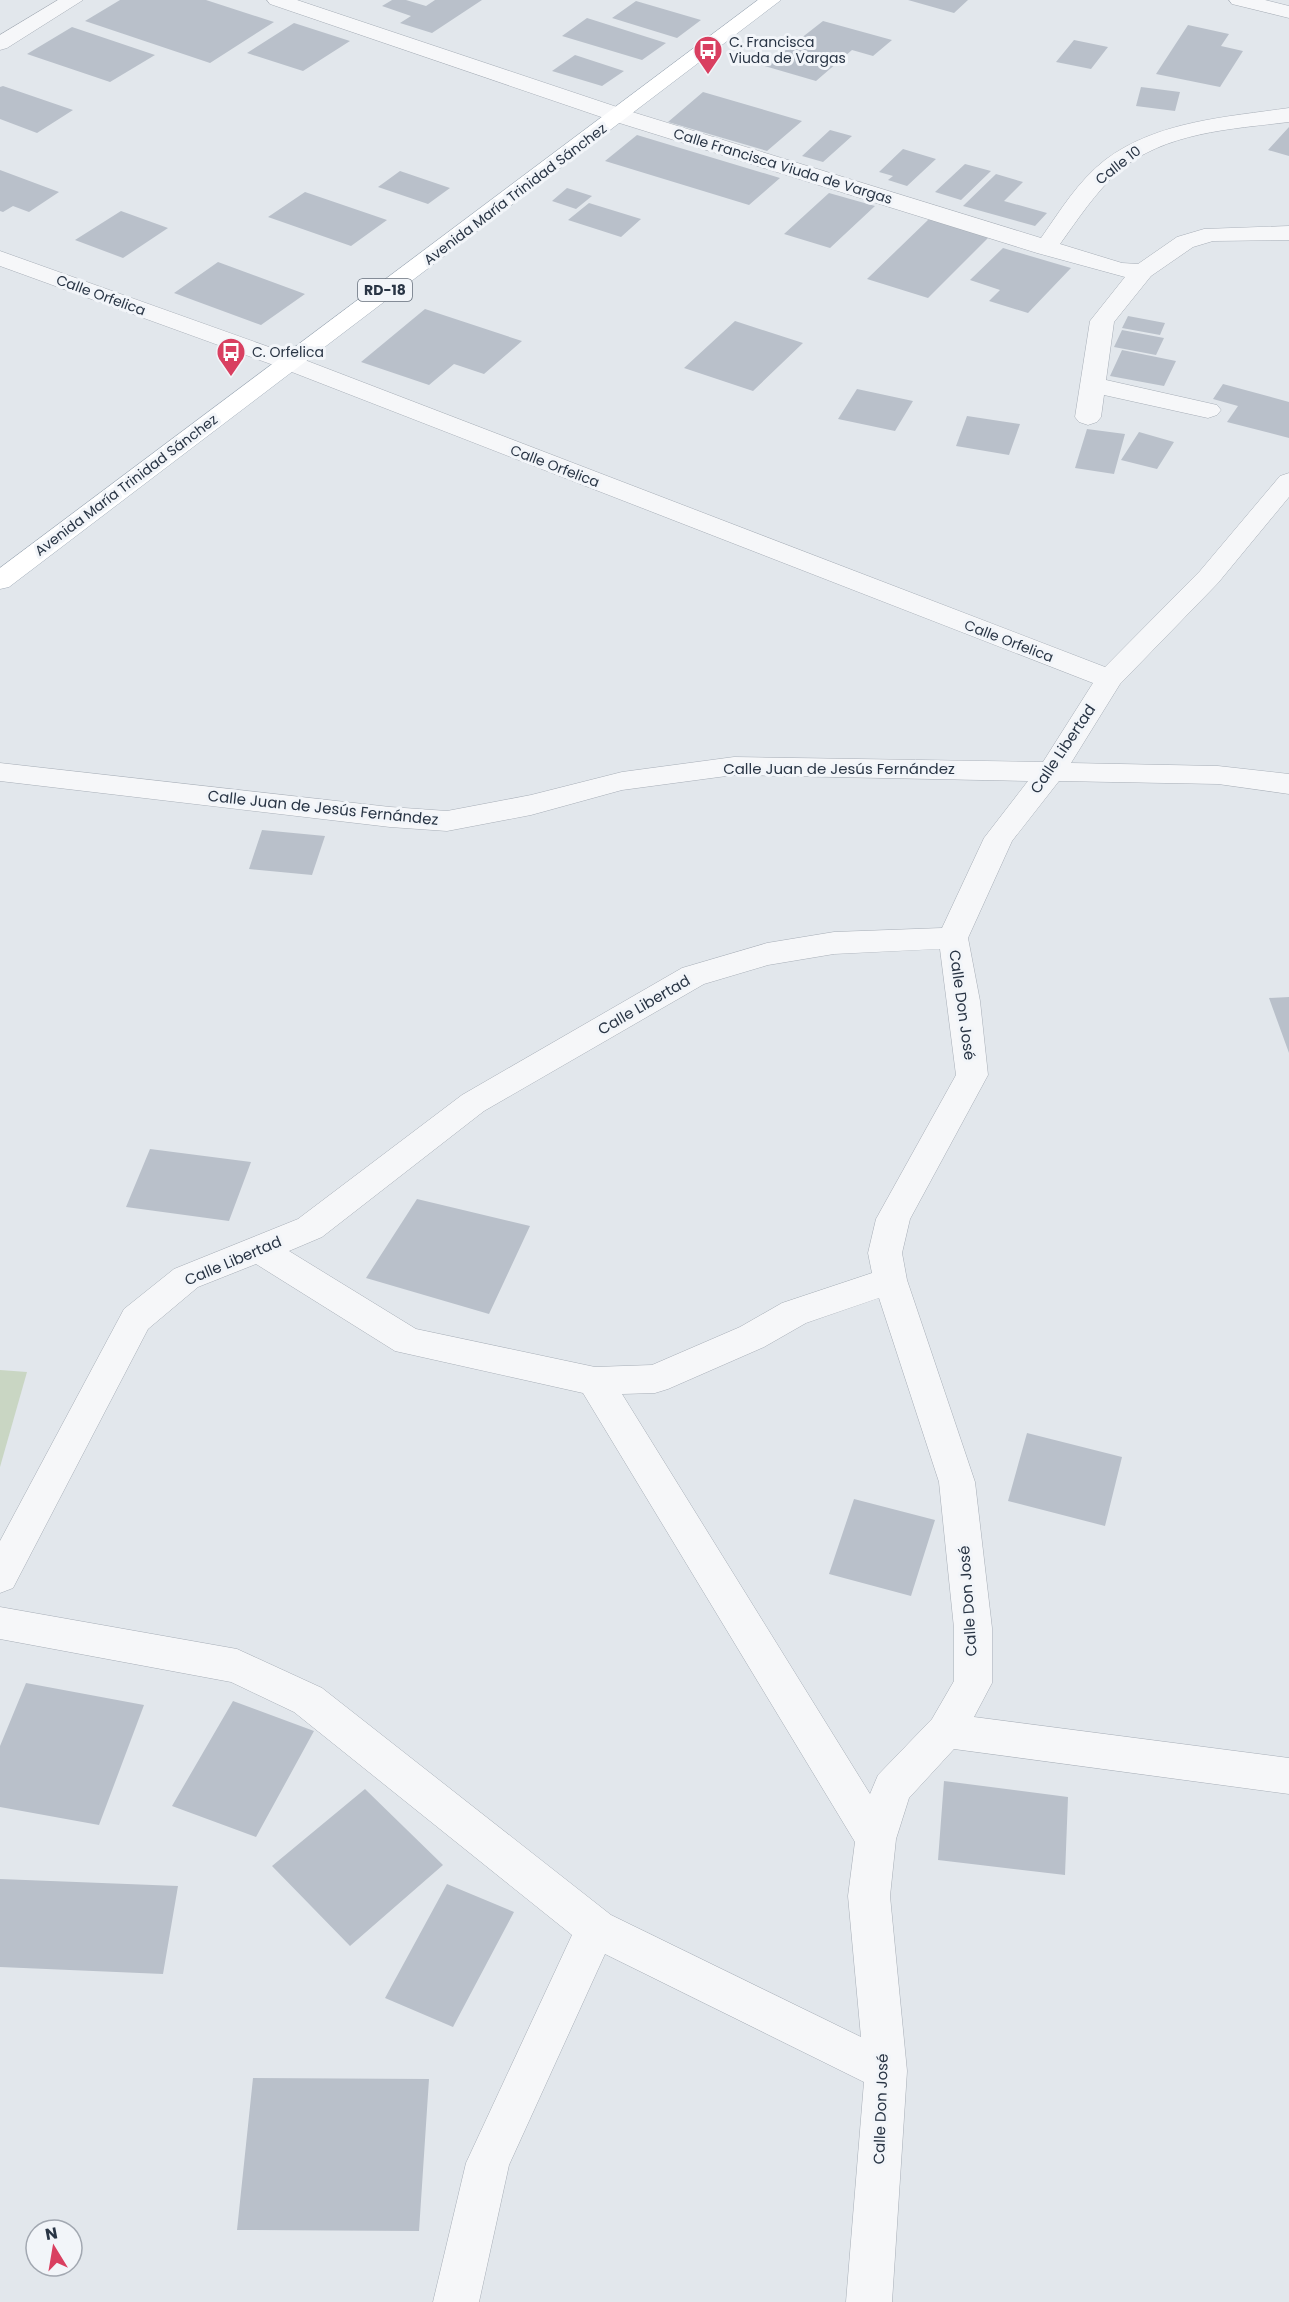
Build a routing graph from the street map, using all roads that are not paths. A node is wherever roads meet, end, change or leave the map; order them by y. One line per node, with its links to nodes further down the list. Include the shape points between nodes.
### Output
1 (73, 0): 6 (street)
2 (277, 0): 8 (street, Calle Francisca Viuda de Vargas)
3 (771, 0): 8 (main road, Avenida María Trinidad Sánchez / RD-18)
4 (1239, 0): 5 (street)
5 (1289, 12)
6 (0, 44)
7 (1289, 115): 10 (street, Calle 10, via 1193,128 1162,136 1136,149 1093,184)
8 (621, 116): 10 (street, Calle Francisca Viuda de Vargas); 13 (main road, Avenida María Trinidad Sánchez / RD-18)
9 (1289, 233): 12 (street, via 1212,234 1185,242)
10 (1046, 248): 12 (street, Calle Francisca Viuda de Vargas, via 1120,270)
11 (0, 258): 13 (street, Calle Orfelica)
12 (1143, 271): 14 (street, via 1102,321)
13 (288, 363): 18 (main road, Avenida María Trinidad Sánchez / RD-18); 19 (street, Calle Orfelica)
14 (1094, 385): 15 (street); 16 (street)
15 (1208, 410)
16 (1088, 417)
17 (1289, 481): 19 (street, Calle Libertad, via 1209,576)
18 (0, 581)
19 (1109, 679): 21 (street, Calle Libertad)
20 (0, 772): 21 (street, Calle Juan de Jesús Fernández, via 447,821 531,806 622,781 734,766)
21 (1051, 772): 22 (street, Calle Juan de Jesús Fernández, via 1218,775); 23 (street, Calle Libertad, via 999,838)
22 (1289, 784)
23 (952, 938): 24 (street, Calle Libertad, via 834,943 767,954 693,976 473,1103 310,1228); 25 (street, Calle Don José, via 972,1075 893,1219 885,1253)
24 (259, 1249): 26 (street, via 407,1341); 27 (street, Calle Libertad, via 186,1278 136,1319)
25 (890, 1280): 26 (street, via 794,1313 752,1337 655,1379); 29 (street, Calle Don José, via 957,1482 973,1628 973,1683)
26 (595, 1381): 31 (street)
27 (0, 1577)
28 (0, 1623): 32 (street, via 237,1666 308,1700)
29 (946, 1731): 30 (street); 31 (street, Calle Don José, via 892,1788)
30 (1289, 1776)
31 (876, 1839): 33 (street, Calle Don José, via 869,1896)
32 (596, 1929): 33 (street); 34 (street, via 488,2163)
33 (886, 2071): 35 (street, Calle Don José)
34 (456, 2302)
35 (869, 2302)

